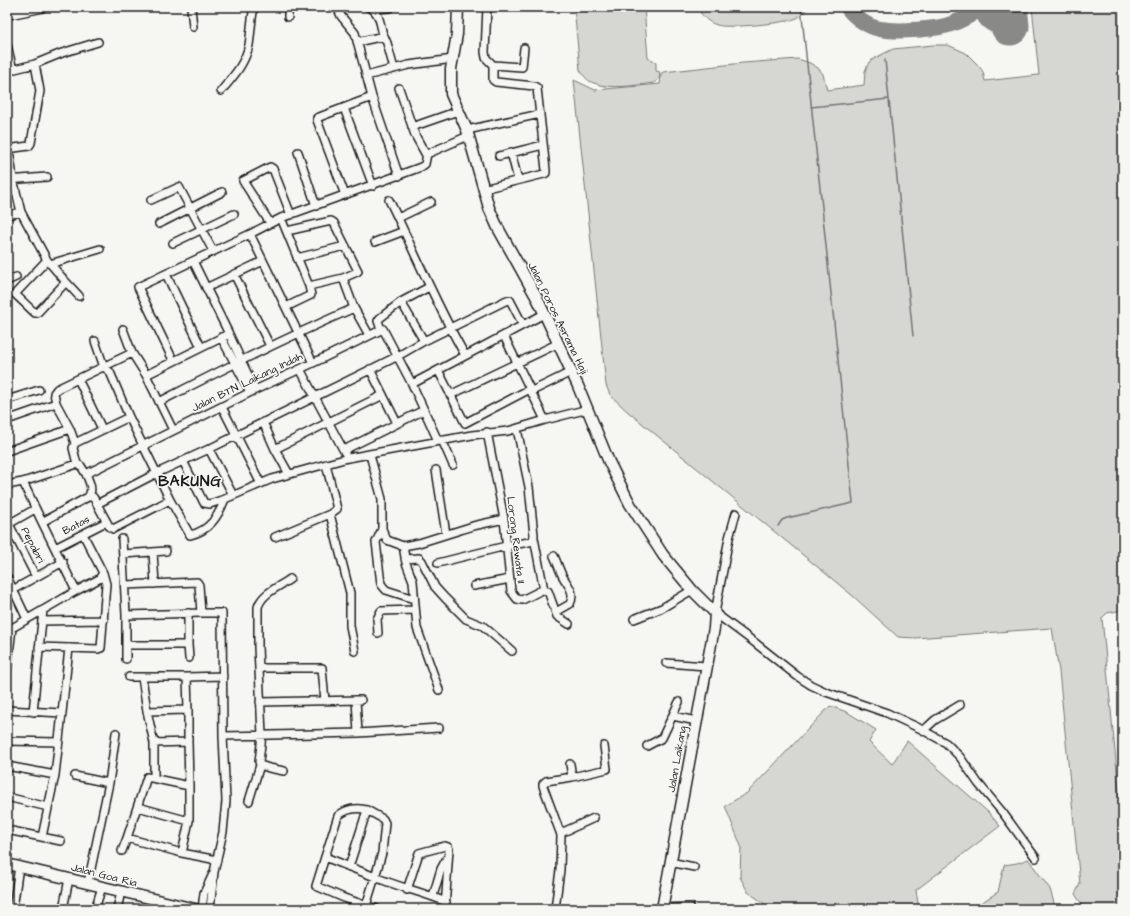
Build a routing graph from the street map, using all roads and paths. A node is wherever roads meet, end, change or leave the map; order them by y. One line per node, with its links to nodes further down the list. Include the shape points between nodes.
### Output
1 (41, 7): 10 (street)
2 (191, 7): 12 (street)
3 (254, 7): 25 (street, via 246,54 239,68)
4 (288, 7): 11 (street)
5 (337, 7): 15 (street, via 341,16 353,29)
6 (458, 7): 18 (street, Jalan Poros Asrama Haji)
7 (487, 7): 20 (street, via 485,52 486,58)
8 (371, 8): 9 (street); 13 (street, via 378,14)
9 (390, 8)
10 (7, 14)
11 (288, 17)
12 (193, 27)
13 (383, 35): 15 (street); 21 (street)
14 (98, 42): 19 (street)
15 (357, 42): 23 (street)
16 (7, 45): 22 (street)
17 (524, 48): 20 (street, via 522,67)
18 (453, 60): 21 (street); 28 (street, Jalan Poros Asrama Haji, via 451,94)
19 (35, 64): 22 (street); 33 (street, via 40,91 31,143 29,146)
20 (493, 65): 29 (street, via 494,81 536,87)
21 (394, 69): 23 (street)
22 (10, 70)
23 (366, 76): 26 (street)
24 (399, 88): 30 (street)
25 (221, 91)
26 (372, 97): 27 (street); 38 (street)
27 (344, 108): 42 (street); 45 (street, via 317,120)
28 (458, 111): 30 (street); 31 (street, Jalan Poros Asrama Haji)
29 (540, 114): 31 (street); 32 (street)
30 (412, 127): 36 (street)
31 (468, 133): 36 (street); 43 (street, Jalan Poros Asrama Haji)
32 (543, 145): 35 (street); 41 (street, via 546,172)
33 (8, 149): 40 (street)
34 (298, 152): 49 (street)
35 (511, 152): 37 (street); 41 (street)
36 (426, 155): 38 (street, via 424,166)
37 (499, 156)
38 (399, 176): 42 (street)
39 (47, 177): 40 (street)
40 (10, 179): 51 (street)
41 (518, 180): 43 (street)
42 (373, 186): 45 (street)
43 (483, 189): 85 (street, Jalan Poros Asrama Haji, via 493,217)
44 (222, 192): 50 (street)
45 (345, 196): 49 (street)
46 (152, 200): 50 (street, via 179,187)
47 (389, 200): 56 (street)
48 (431, 202): 56 (street)
49 (316, 206): 54 (street)
50 (190, 209): 58 (street); 59 (street)
51 (21, 212): 53 (street); 71 (street)
52 (234, 214): 59 (street)
53 (7, 215)
54 (291, 215): 55 (street); 57 (street, via 270,167 243,181)
55 (281, 218): 57 (street); 60 (street)
56 (398, 218): 61 (street)
57 (270, 223): 62 (street)
58 (159, 224)
59 (201, 230): 64 (street); 67 (street)
60 (287, 231): 65 (street, via 332,221); 68 (street)
61 (404, 231): 63 (street); 79 (street)
62 (250, 234): 67 (street); 70 (street, Jalan BTN Laikang Indah)
63 (375, 242)
64 (173, 243)
65 (345, 246): 68 (street); 75 (street, via 358,272)
66 (100, 249): 71 (street)
67 (213, 251): 69 (street)
68 (297, 258): 78 (street)
69 (193, 261): 72 (street); 80 (street)
70 (262, 261): 73 (street); 83 (street, Jalan BTN Laikang Indah)
71 (48, 262): 77 (street); 77 (street, via 16,292 16,295 37,313)
72 (166, 274): 99 (street); 103 (street, via 138,287)
73 (234, 274): 80 (street); 98 (street)
74 (16, 277): 76 (street)
75 (343, 278): 78 (street); 84 (street)
76 (7, 281)
77 (66, 282): 81 (street)
78 (309, 286): 83 (street, via 310,295)
79 (429, 287): 82 (street); 89 (street)
80 (206, 288): 91 (street)
81 (79, 296)
82 (401, 302): 88 (street, via 379,319); 96 (street)
83 (286, 307): 90 (street, Jalan BTN Laikang Indah)
84 (354, 308): 90 (street); 92 (street)
85 (544, 314): 86 (street); 97 (street, Jalan Poros Asrama Haji)
86 (523, 325): 89 (street, via 508,300); 93 (street)
87 (123, 329): 100 (street)
88 (381, 329): 92 (street); 102 (street)
89 (450, 329): 96 (street); 101 (street)
90 (299, 332): 98 (street); 106 (street, Jalan BTN Laikang Indah)
91 (229, 334): 94 (street); 104 (street)
92 (369, 335): 106 (street)
93 (504, 336): 101 (street); 105 (street)
94 (221, 338): 99 (street); 107 (street)
95 (95, 341): 108 (street)
96 (424, 341): 102 (street)
97 (559, 344): 105 (street); 112 (street, Jalan Poros Asrama Haji)
98 (270, 346): 104 (street)
99 (201, 347): 103 (street)
100 (132, 353): 108 (street); 113 (street)
101 (465, 355): 111 (street)
102 (398, 356): 110 (street); 115 (street)
103 (173, 360): 113 (street)
104 (241, 360): 107 (street); 118 (street)
105 (518, 362): 117 (street); 120 (street)
106 (313, 363): 109 (street, Jalan BTN Laikang Indah)
107 (234, 364): 118 (street); 123 (street)
108 (104, 368): 114 (street); 128 (street, via 110,372)
109 (300, 369): 118 (street, Jalan BTN Laikang Indah); 121 (street)
110 (370, 369): 119 (street); 121 (street)
111 (438, 370): 115 (street); 120 (street)
112 (570, 372): 117 (street); 126 (street, Jalan Poros Asrama Haji)
113 (146, 375): 123 (street)
114 (78, 379): 124 (street, via 55,391); 136 (street)
115 (412, 384): 127 (street)
116 (39, 390): 122 (street)
117 (531, 390): 130 (street); 134 (street)
118 (252, 391): 125 (street, Jalan BTN Laikang Indah)
119 (383, 394): 132 (street); 133 (street)
120 (450, 395): 134 (street)
121 (314, 397): 131 (street); 132 (street)
122 (7, 400)
123 (159, 402): 138 (street)
124 (56, 403): 129 (street); 135 (street)
125 (222, 407): 138 (street, Jalan BTN Laikang Indah); 141 (street)
126 (588, 408): 130 (street); 199 (street, Jalan Poros Asrama Haji, via 607,457 630,504 663,555)
127 (424, 410): 133 (street); 142 (street)
128 (129, 417): 136 (street); 144 (street)
129 (7, 420)
130 (545, 420): 137 (street)
131 (263, 422): 141 (street); 146 (street)
132 (329, 422): 146 (street); 147 (street)
133 (397, 423): 147 (street)
134 (465, 423): 140 (street)
135 (70, 429): 143 (street); 148 (street)
136 (102, 429): 143 (street)
137 (517, 429): 139 (street); 178 (street, via 529,487)
138 (173, 430): 144 (street, Jalan BTN Laikang Indah)
139 (488, 432): 140 (street); 170 (street, Lorong Rewata II)
140 (472, 435): 142 (street)
141 (236, 436): 145 (street); 160 (street)
142 (440, 440): 149 (street); 154 (street)
143 (75, 443): 152 (street, via 73,448)
144 (143, 445): 156 (street); 157 (street, Jalan BTN Laikang Indah)
145 (210, 449): 151 (street); 162 (street)
146 (275, 449): 158 (street)
147 (344, 450): 150 (street)
148 (7, 451)
149 (370, 455): 150 (street); 174 (street, via 382,499)
150 (348, 458): 153 (street)
151 (183, 461): 156 (street); 164 (street, via 204,503 210,504)
152 (77, 464): 157 (street, via 82,466); 159 (street)
153 (326, 464): 158 (street); 169 (street, via 337,508)
154 (453, 465)
155 (436, 470): 176 (street)
156 (157, 473): 165 (street); 166 (street)
157 (86, 474): 163 (street, via 91,489)
158 (289, 474): 160 (street)
159 (23, 482): 161 (street); 167 (street)
160 (261, 484): 162 (street)
161 (7, 485)
162 (233, 495): 164 (street)
163 (88, 497): 166 (street, via 93,497); 171 (street)
164 (225, 499): 165 (street, via 209,527 190,535)
165 (170, 500): 172 (street, via 115,529)
166 (97, 504): 172 (street)
167 (35, 509): 171 (street); 173 (street)
168 (736, 513): 208 (street)
169 (330, 514): 177 (street); 221 (street, via 350,593 350,626)
170 (504, 519): 176 (street); 181 (street, Lorong Rewata II)
171 (42, 522): 182 (street)
172 (106, 522): 175 (street, Batas)
173 (8, 525): 192 (street, Pepabri)
174 (382, 529): 180 (street, via 387,540); 202 (street, via 376,542 381,584 386,590)
175 (83, 534): 182 (street, Batas); 190 (street)
176 (446, 534): 180 (street)
177 (275, 537)
178 (534, 538): 181 (street, via 529,542); 198 (street)
179 (122, 539): 185 (street)
180 (403, 546): 187 (street)
181 (506, 546): 189 (street); 194 (street, Lorong Rewata II)
182 (56, 548): 188 (street)
183 (166, 551): 184 (street)
184 (153, 552): 185 (street); 195 (street)
185 (123, 554): 196 (street)
186 (554, 556): 205 (street, via 573,594 570,604)
187 (405, 559): 202 (street, via 413,581); 222 (street, via 419,558 435,587 445,598 466,619 483,626)
188 (63, 562): 192 (street); 201 (street)
189 (438, 563)
190 (103, 573): 201 (street, via 99,579); 212 (street, via 106,584)
191 (7, 577): 200 (street)
192 (36, 577): 200 (street)
193 (290, 579): 227 (street, via 265,596 259,605)
194 (510, 579): 197 (street); 198 (street, Lorong Rewata II, via 511,591 519,600)
195 (155, 584): 196 (street); 207 (street, via 197,582 200,585)
196 (125, 585): 209 (street)
197 (474, 586)
198 (544, 590): 205 (street, via 550,593)
199 (692, 590): 208 (street, Jalan Poros Asrama Haji); 210 (street, via 662,608)
200 (10, 591): 211 (street)
201 (76, 591): 203 (street)
202 (414, 599): 204 (street)
203 (43, 610): 211 (street); 213 (street)
204 (415, 610): 216 (street, via 381,611 377,619); 233 (street, via 418,632)
205 (556, 612): 214 (street, via 559,619)
206 (188, 613): 207 (street); 209 (street); 218 (street)
207 (201, 613): 229 (street, via 222,613)
208 (715, 613): 226 (street, Jalan Laikang); 246 (street, via 811,685 887,713)
209 (126, 615): 217 (street)
210 (634, 618)
211 (27, 619): 215 (street)
212 (104, 620): 213 (street); 220 (street, via 101,648)
213 (42, 621): 219 (street)
214 (569, 624)
215 (10, 629): 228 (street)
216 (378, 633)
217 (127, 645): 218 (street); 224 (street)
218 (188, 645): 223 (street)
219 (39, 648): 220 (street); 241 (street)
220 (69, 648): 242 (street)
221 (354, 651)
222 (512, 651)
223 (189, 658)
224 (126, 659)
225 (666, 663): 226 (street)
226 (706, 666): 244 (street, Jalan Laikang)
227 (258, 668): 234 (street, via 322,668); 235 (street)
228 (7, 671)
229 (223, 676): 232 (street); 250 (street)
230 (130, 677): 231 (street)
231 (142, 677): 232 (street); 240 (street)
232 (187, 677): 239 (street)
233 (439, 690)
234 (325, 701): 235 (street); 248 (street, via 359,700)
235 (260, 702): 249 (street)
236 (679, 702): 243 (street)
237 (960, 705): 246 (street)
238 (7, 710): 241 (street)
239 (188, 710): 240 (street); 253 (street)
240 (147, 711): 254 (street)
241 (33, 712): 242 (street)
242 (62, 713): 252 (street)
243 (673, 716): 244 (street); 256 (street, via 662,738)
244 (696, 721): 285 (street, Jalan Laikang)
245 (439, 728): 248 (street)
246 (924, 730): 283 (street, via 956,752)
247 (116, 733): 265 (street)
248 (358, 734): 249 (street)
249 (262, 735): 250 (street); 258 (street)
250 (223, 736): 284 (street, via 225,820)
251 (7, 741): 252 (street)
252 (58, 742): 261 (street)
253 (188, 742): 254 (street); 266 (street)
254 (154, 743): 264 (street)
255 (604, 746): 263 (street, via 607,769)
256 (647, 746)
257 (570, 764): 263 (street)
258 (260, 765): 260 (street); 268 (street)
259 (7, 766): 261 (street)
260 (284, 772)
261 (55, 775): 269 (street)
262 (75, 776): 265 (street)
263 (572, 777): 275 (street, via 546,781 543,784)
264 (154, 778): 266 (street); 270 (street, via 146,778)
265 (109, 783): 293 (street)
266 (189, 786): 273 (street)
267 (7, 797): 269 (street)
268 (249, 801)
269 (48, 807): 276 (street)
270 (138, 807): 273 (street); 277 (street)
271 (366, 810): 281 (street, via 357,808 339,815); 288 (street); 291 (street, via 386,822 382,853)
272 (594, 818): 275 (street)
273 (189, 821): 280 (street)
274 (7, 830): 276 (street)
275 (561, 833): 310 (street)
276 (42, 837): 278 (street)
277 (127, 838): 279 (street); 280 (street)
278 (61, 840)
279 (122, 851)
280 (182, 853): 284 (street)
281 (325, 857): 288 (street); 299 (street, via 316,886)
282 (448, 857): 295 (street, via 449,849 446,846 419,853); 297 (street, via 441,869); 298 (street)
283 (1036, 858)
284 (216, 860): 290 (street)
285 (670, 862): 289 (street); 301 (street, Jalan Laikang)
286 (7, 864): 287 (street, Jalan Goa Ria)
287 (19, 866): 292 (street, Jalan Goa Ria); 302 (street)
288 (349, 867): 291 (street)
289 (694, 867)
290 (214, 872): 307 (street, via 204,893); 308 (street)
291 (375, 877): 295 (street); 299 (street)
292 (68, 878): 293 (street, Jalan Goa Ria); 303 (street)
293 (88, 883): 294 (street, Jalan Goa Ria)
294 (102, 888): 296 (street, Jalan Goa Ria); 304 (street)
295 (408, 890): 297 (street)
296 (121, 892): 305 (street); 306 (street, Jalan Goa Ria)
297 (433, 896): 298 (street)
298 (445, 905)
299 (365, 907): 309 (street)
300 (690, 907): 301 (street)
301 (662, 908)
302 (13, 909)
303 (63, 909)
304 (95, 909)
305 (117, 909)
306 (195, 909)
307 (202, 909)
308 (210, 909)
309 (377, 909)
310 (555, 909)

